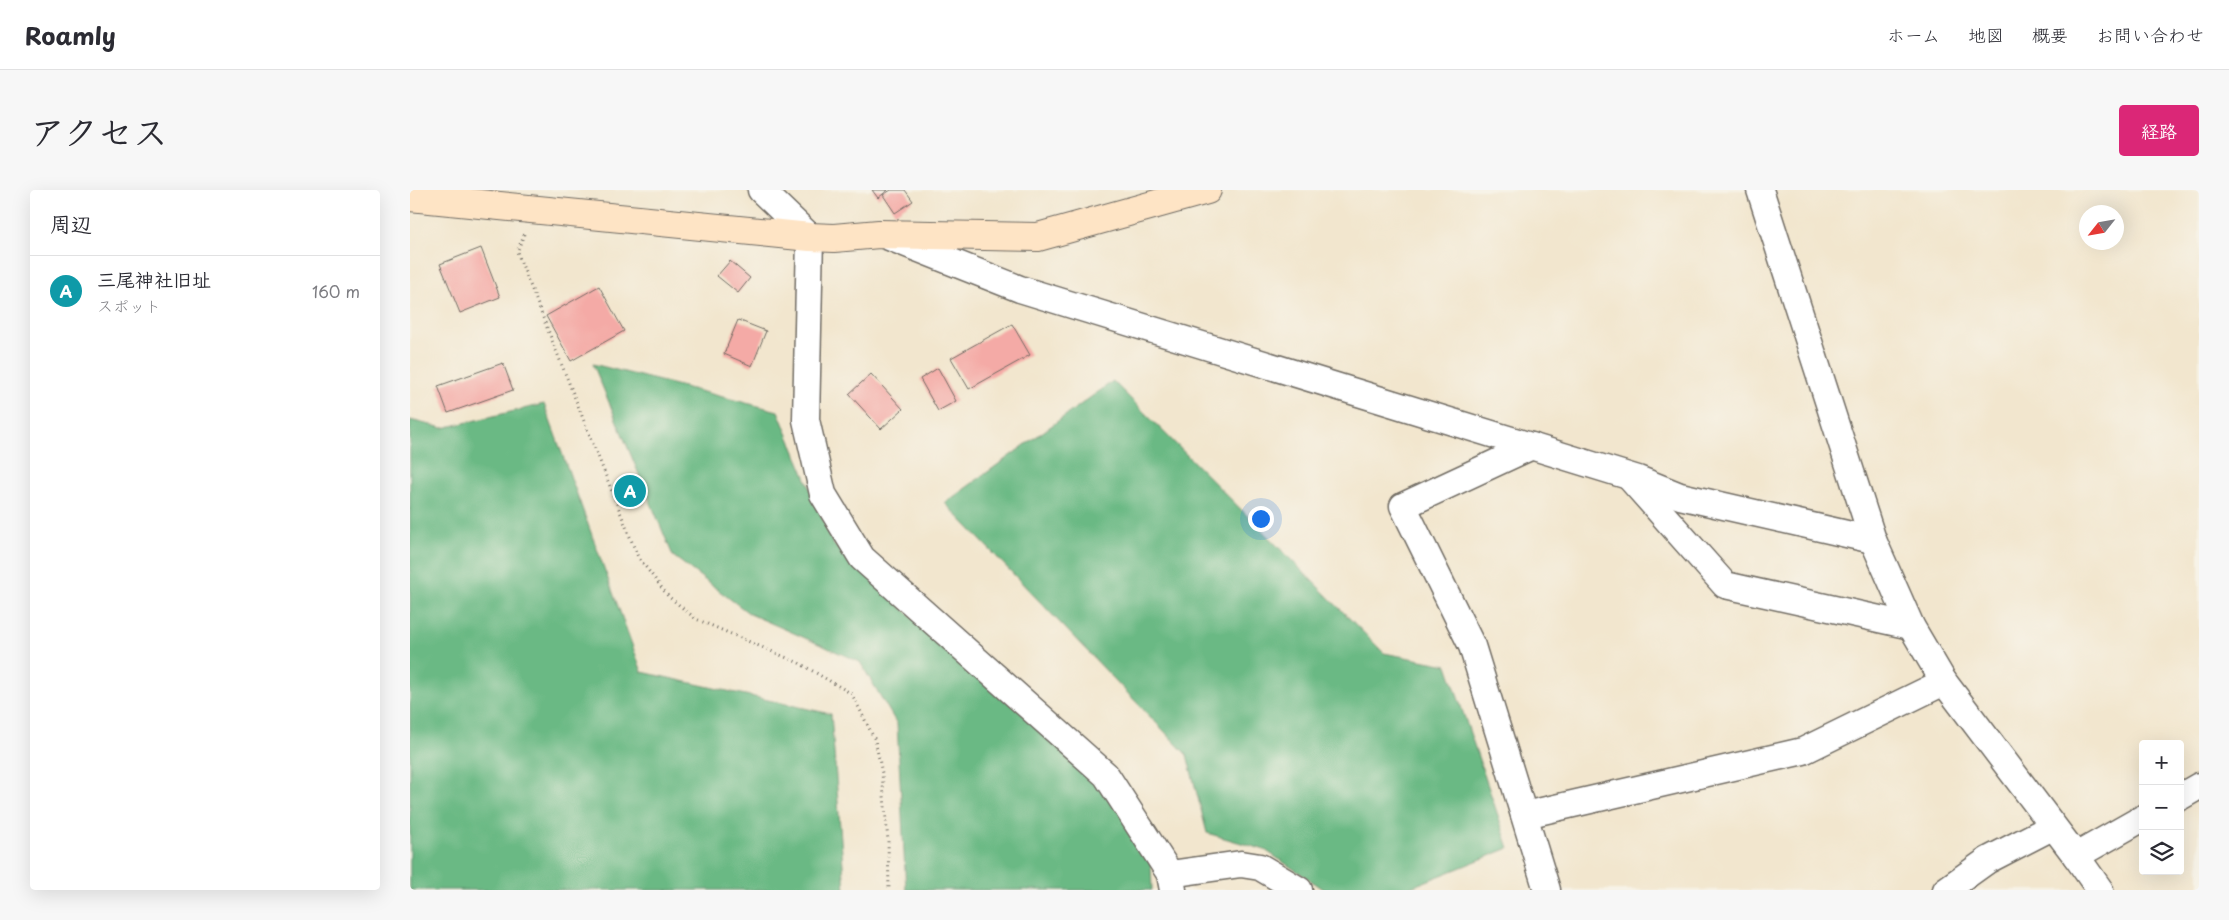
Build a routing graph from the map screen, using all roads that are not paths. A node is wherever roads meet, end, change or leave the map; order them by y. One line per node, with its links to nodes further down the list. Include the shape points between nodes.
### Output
1 (761, 190): 6 (street)
2 (1207, 190): 5 (main road, via 1038,237)
3 (1760, 190): 9 (street)
4 (410, 197): 6 (main road)
5 (879, 234): 6 (main road); 7 (street, via 1020,290)
6 (810, 237): 18 (street, via 806,420 823,494 862,558 1106,775)
7 (1532, 446): 8 (street); 14 (street, via 1403,506 1472,646)
8 (1628, 476): 9 (street, via 1680,496); 10 (street, via 1725,585)
9 (1874, 540): 10 (street)
10 (1911, 626): 11 (street)
11 (1944, 682): 14 (street, via 1803,751); 16 (street)
12 (2199, 786): 13 (street)
13 (2184, 795)
14 (1525, 815): 20 (street)
15 (2139, 820): 17 (street)
16 (2052, 827): 17 (street); 21 (street, via 1988,860)
17 (2076, 856): 22 (street)
18 (1171, 882): 19 (street, via 1241,864 1260,867)
19 (1299, 890)
20 (1547, 890)
21 (1946, 890)
22 (2100, 890)

